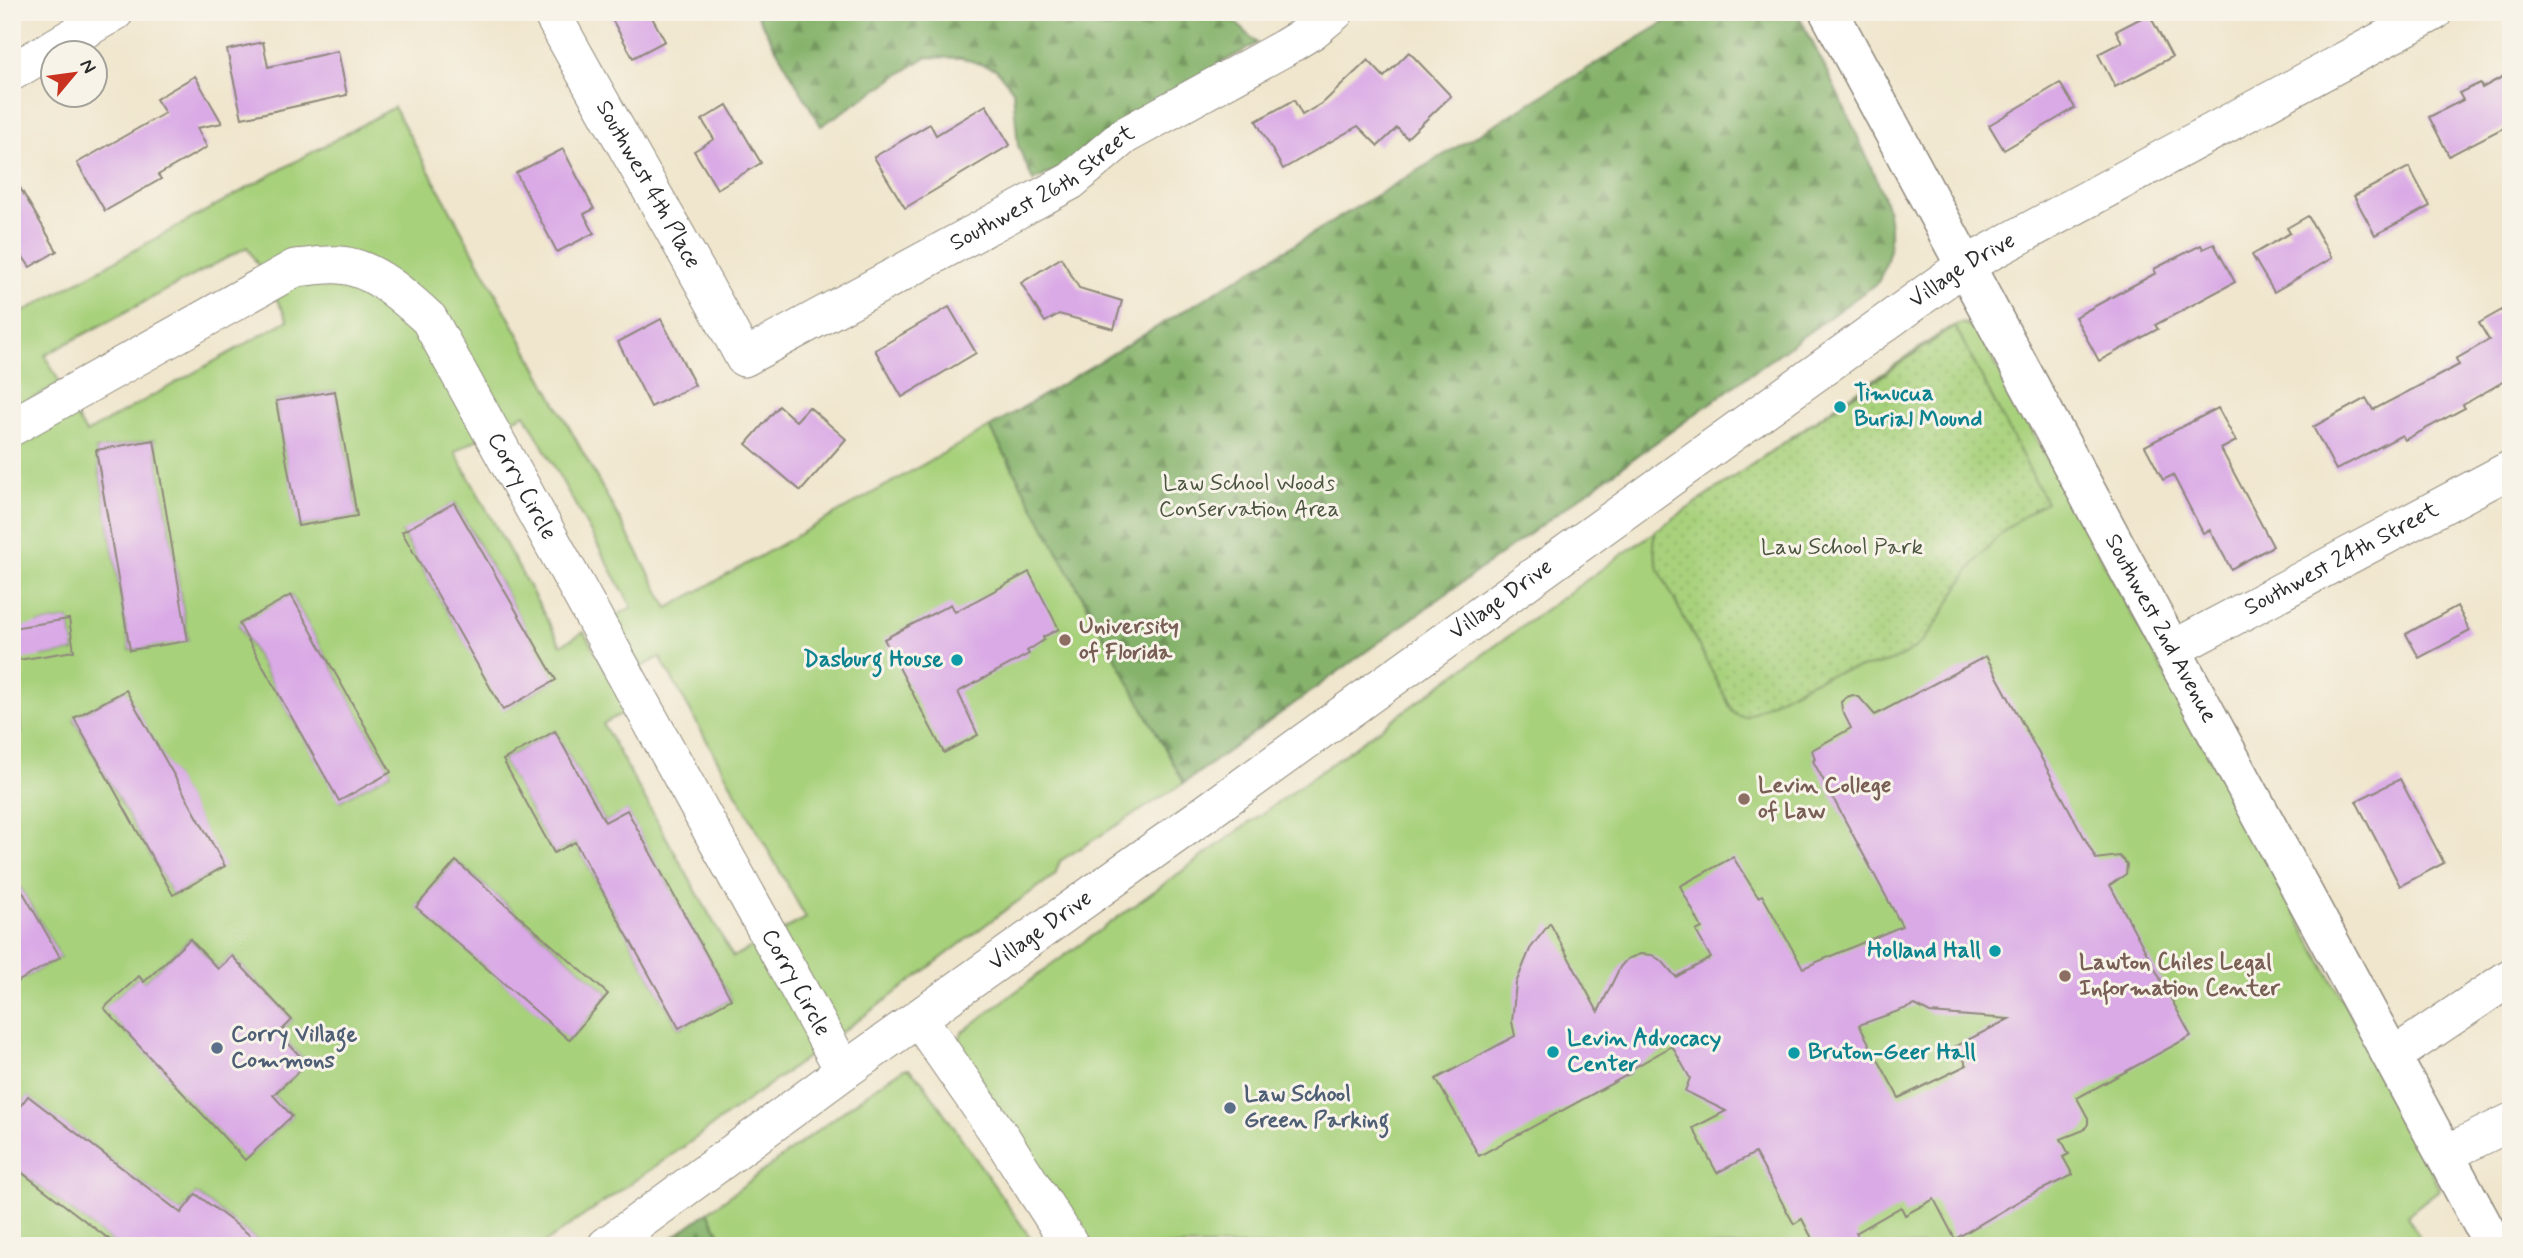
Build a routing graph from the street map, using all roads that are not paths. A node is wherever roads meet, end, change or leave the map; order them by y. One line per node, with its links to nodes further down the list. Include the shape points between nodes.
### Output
1 (115, 12): 6 (street)
2 (551, 12): 8 (street, Southwest 4th Place)
3 (1335, 12): 8 (street, Southwest 26th Street, via 1284,48 1124,136 1071,181)
4 (1829, 12): 7 (main road, Southwest 2nd Avenue)
5 (2434, 12): 7 (street, Village Drive)
6 (12, 72)
7 (1964, 266): 11 (main road, Southwest 2nd Avenue); 13 (street, Village Drive)
8 (744, 358)
9 (12, 427): 15 (street, Corry Circle, via 295,268 340,265 359,269 406,298 429,319)
10 (2511, 469): 11 (street, Southwest 24th Street)
11 (2173, 649): 14 (main road, Southwest 2nd Avenue)
12 (2511, 977): 14 (street)
13 (919, 1019): 15 (street, Village Drive); 19 (street)
14 (2392, 1057): 17 (main road, Southwest 2nd Avenue)
15 (844, 1071): 18 (street, Village Drive)
16 (2511, 1122): 17 (street)
17 (2445, 1154): 20 (main road, Southwest 2nd Avenue)
18 (606, 1246)
19 (1071, 1246)
20 (2494, 1246)

